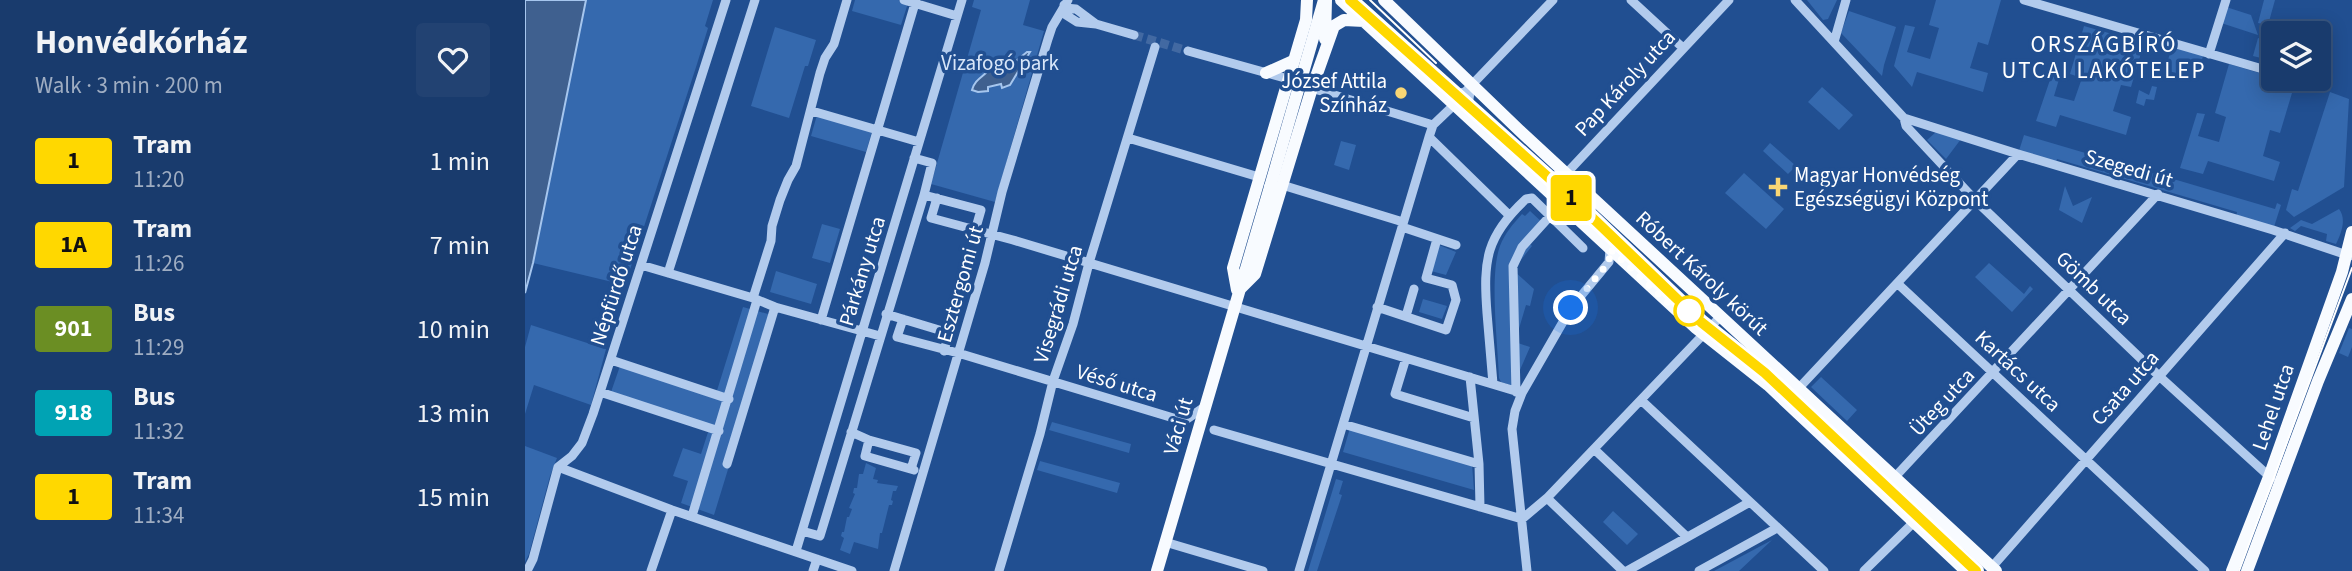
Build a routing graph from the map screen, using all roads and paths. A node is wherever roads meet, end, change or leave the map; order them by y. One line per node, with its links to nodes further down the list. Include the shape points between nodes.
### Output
1 (726, 0): 68 (street, Népfürdő utca)
2 (755, 0): 69 (street)
3 (847, 0): 37 (street, via 820,73)
4 (904, 0): 17 (street)
5 (961, 0): 20 (street, Párkány utca)
6 (1310, 0): 29 (main road, Váci út)
7 (1325, 0): 27 (main road); 49 (main road, Váci út, bridge)
8 (1341, 0): 21 (main road, Róbert Károly körút)
9 (1349, 0): 21 (main road)
10 (1384, 0): 33 (main road, Róbert Károly körút)
11 (1553, 0): 33 (street)
12 (1631, 0): 25 (street)
13 (1729, 0): 25 (street, Pap Károly utca)
14 (1795, 0): 23 (street, Gömb utca)
15 (2024, 0): 28 (street)
16 (2225, 0): 28 (street)
17 (916, 2): 20 (street); 41 (street, Párkány utca)
18 (1845, 2): 23 (street)
19 (1065, 3): 22 (street, via 1066,15 1077,22); 61 (street, Esztergomi út, via 1052,27)
20 (957, 16): 44 (street, Párkány utca)
21 (1364, 21): 27 (main road, via 1338,22); 36 (main road, Róbert Károly körút)
22 (1134, 35)
23 (1834, 42): 38 (street, Gömb utca)
24 (1155, 47): 43 (street, Visegrádi utca)
25 (1682, 47): 47 (street, Pap Károly utca)
26 (1188, 51): 31 (street)
27 (1323, 53): 35 (main road, Váci út)
28 (2209, 54): 30 (street)
29 (1293, 61): 31 (main road); 32 (main road, Váci út)
30 (2261, 69)
31 (1266, 73): 32 (street)
32 (1287, 79): 34 (main road, Váci út); 35 (street)
33 (1471, 84): 36 (street); 39 (street); 47 (main road, Róbert Károly körút)
34 (1283, 94): 35 (street); 48 (main road, Váci út)
35 (1310, 94): 40 (street); 49 (main road, Váci út)
36 (1451, 100): 39 (main road, Róbert Károly körút); 40 (street)
37 (812, 111): 41 (street); 74 (street, via 772,226)
38 (1901, 114): 45 (street, Szegedi út); 54 (street, Gömb utca, via 1906,126)
39 (1469, 118): 50 (main road, Róbert Károly körút)
40 (1433, 125): 42 (street)
41 (878, 130): 44 (street); 83 (street, Párkány utca)
42 (1429, 137): 55 (street); 57 (street)
43 (1128, 138): 48 (street); 67 (street, Visegrádi utca)
44 (919, 142): 46 (street, Párkány utca)
45 (2018, 154): 51 (street, Szegedi út); 54 (street)
46 (914, 158): 52 (street, via 932,163); 84 (street, Párkány utca)
47 (1566, 172): 50 (street, Pap Károly utca); 81 (main road, Róbert Károly körút)
48 (1259, 177): 73 (main road, Váci út, via 1233,268)
49 (1276, 186): 57 (street); 73 (main road, Váci út)
50 (1549, 192): 65 (main road, Róbert Károly körút)
51 (2158, 194): 60 (street, Szegedi út); 71 (street, Üteg utca)
52 (923, 195): 53 (street); 79 (street)
53 (937, 198): 58 (street, via 931,218); 58 (street, via 981,210)
54 (1976, 201): 70 (street); 71 (street, Gömb utca)
55 (1509, 215): 56 (street, via 1532,198); 96 (street, via 1494,239 1485,276)
56 (1550, 216): 64 (street); 99 (street, via 1522,247 1513,267)
57 (1402, 225): 62 (street); 78 (street)
58 (975, 231): 61 (street)
59 (2352, 232): 66 (main road, Lehel utca)
60 (2285, 233): 66 (street, Szegedi út); 93 (street, Csata utca)
61 (992, 234): 67 (street); 89 (street, Esztergomi út)
62 (1437, 239): 63 (street); 80 (street, via 1426,278 1452,285 1456,300 1446,330)
63 (1456, 245)
64 (1583, 248)
65 (1610, 249): 85 (main road, Róbert Károly körút); 99 (street, via 1609,262 1571,308)
66 (2349, 256): 118 (main road, Lehel utca)
67 (1089, 263): 76 (street); 95 (street, Visegrádi utca)
68 (641, 265): 69 (street); 91 (street, Népfürdő utca)
69 (668, 273): 74 (street)
70 (1897, 283): 92 (street, Kartács utca); 97 (street)
71 (2070, 288): 92 (street, Üteg utca); 93 (street, Gömb utca)
72 (1414, 289): 80 (street)
73 (1237, 293): 76 (main road, Váci út)
74 (755, 299): 77 (street); 100 (street)
75 (2352, 300): 118 (main road, Lehel utca)
76 (1233, 306): 87 (street); 102 (main road, Váci út)
77 (775, 307): 83 (street); 111 (street)
78 (1377, 307): 80 (street); 87 (street)
79 (886, 314): 82 (street, Esztergomi út); 86 (street)
80 (1406, 316)
81 (1721, 317): 85 (street); 97 (main road, Róbert Károly körút)
82 (903, 319): 88 (street, Véső utca, via 897,337); 88 (street, Esztergomi út, via 950,333)
83 (821, 320): 84 (street)
84 (862, 331): 86 (street); 127 (street, Párkány utca)
85 (1704, 335): 101 (street); 125 (main road, Róbert Károly körút, via 1768,385)
86 (880, 336): 107 (street)
87 (1365, 345): 90 (street); 104 (street)
88 (944, 351): 89 (street, Véső utca)
89 (958, 353): 95 (street, Véső utca); 116 (street, Esztergomi út)
90 (1406, 358): 94 (street); 103 (street, via 1395,394)
91 (611, 360): 98 (street, Népfürdő utca); 100 (street)
92 (1994, 372): 110 (street, Kartács utca); 117 (street, Üteg utca)
93 (2159, 376): 110 (street, Csata utca); 118 (street, Gömb utca)
94 (1470, 377): 96 (street); 103 (street)
95 (1053, 382): 102 (street, Véső utca, via 1184,421); 138 (street, Visegrádi utca)
96 (1493, 384): 99 (street)
97 (1797, 388): 117 (main road, Róbert Károly körút)
98 (600, 392): 106 (street); 114 (street, Népfürdő utca, via 582,443)
99 (1519, 393): 124 (street, via 1512,429)
100 (729, 399): 106 (street)
101 (1641, 400): 109 (street); 120 (street)
102 (1203, 408): 129 (main road, Váci út)
103 (1474, 418): 113 (street)
104 (1343, 424): 112 (street); 113 (street)
105 (1215, 430): 112 (street)
106 (719, 431): 123 (street)
107 (851, 432): 108 (street); 127 (street, via 820,536)
108 (869, 440): 115 (street, via 865,456); 115 (street, via 916,453)
109 (1594, 449): 119 (street); 128 (street)
110 (2086, 458): 132 (street, Csata utca); 148 (street, Kartács utca)
111 (727, 464)
112 (1331, 464): 121 (street); 141 (street)
113 (1479, 464): 121 (street)
114 (558, 467): 122 (street); 133 (street, Népfürdő utca)
115 (911, 469): 116 (street)
116 (923, 473): 137 (street, Esztergomi út)
117 (1894, 478): 132 (main road, Róbert Károly körút)
118 (2275, 481): 149 (main road, Lehel utca); 150 (main road, Lehel utca)
119 (1547, 498): 124 (street); 143 (street)
120 (1750, 502): 126 (street); 128 (street)
121 (1480, 507): 124 (street)
122 (672, 510): 123 (street); 134 (street)
123 (692, 516): 130 (street)
124 (1522, 519): 142 (street)
125 (1912, 520): 146 (street); 147 (main road, Róbert Károly körút)
126 (1777, 528): 144 (street); 145 (street)
127 (802, 531): 130 (street, Párkány utca)
128 (1687, 537): 143 (street)
129 (1165, 542): 139 (main road, Váci út); 140 (street)
130 (796, 551): 131 (street)
131 (817, 559): 135 (street); 136 (street)
132 (1994, 569)
133 (527, 571)
134 (651, 571)
135 (813, 571)
136 (852, 571)
137 (894, 571)
138 (999, 571)
139 (1157, 571)
140 (1263, 571)
141 (1299, 571)
142 (1527, 571)
143 (1625, 571)
144 (1699, 571)
145 (1824, 571)
146 (1864, 571)
147 (1966, 571)
148 (2205, 571)
149 (2232, 571)
150 (2247, 571)

